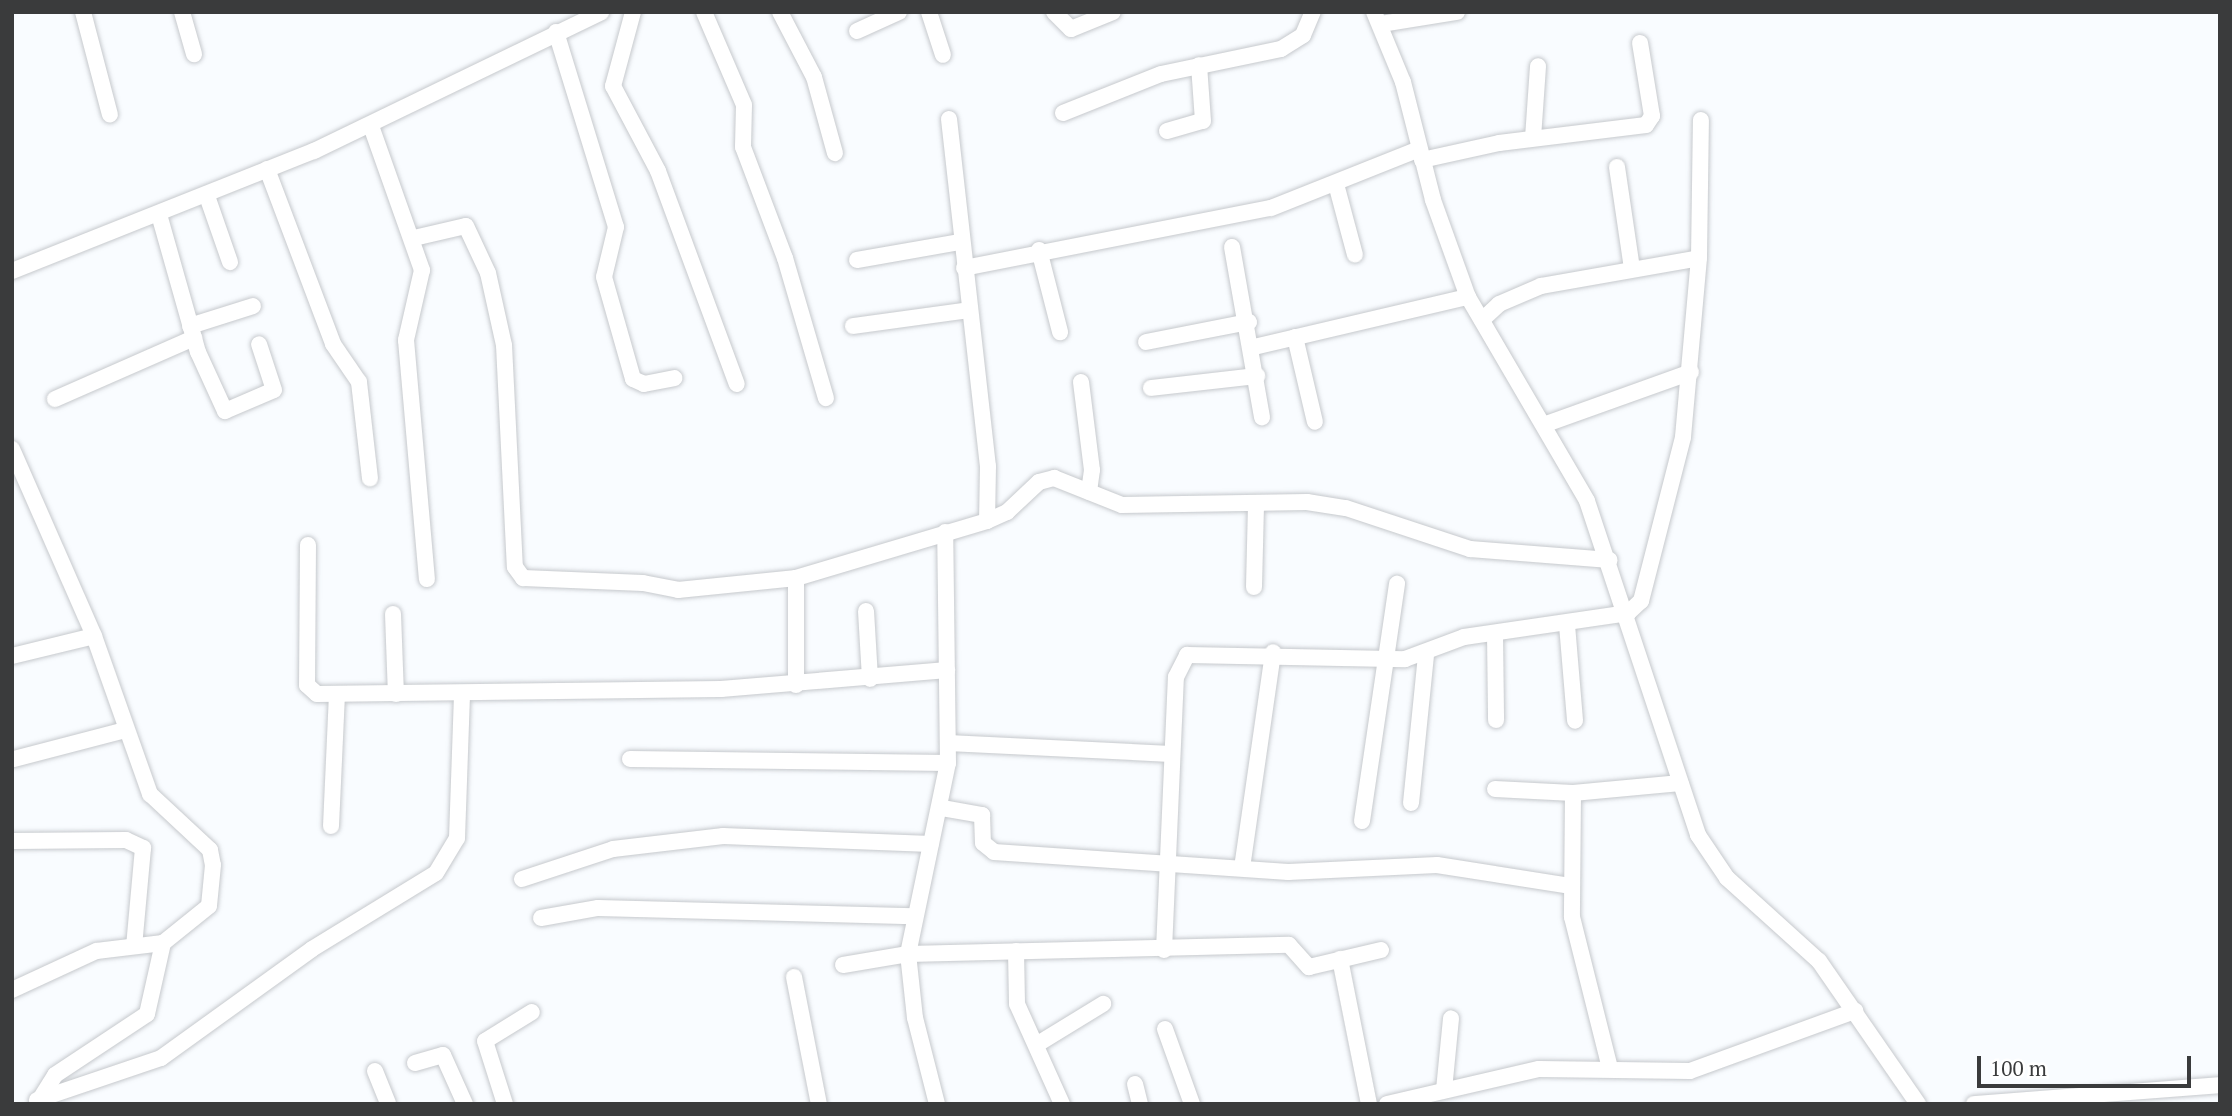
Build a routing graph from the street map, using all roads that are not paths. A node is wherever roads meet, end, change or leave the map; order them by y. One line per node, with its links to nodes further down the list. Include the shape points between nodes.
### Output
1 (83, 12): 22 (street)
2 (182, 12): 17 (street)
3 (601, 12): 15 (street)
4 (633, 12): 62 (street, via 613,86 658,171)
5 (704, 12): 65 (street, via 744,105 743,146 785,258)
6 (780, 12): 28 (street, via 814,77)
7 (899, 12): 14 (street)
8 (929, 12): 18 (street)
9 (1054, 12): 10 (street, via 1071,29)
10 (1113, 12)
11 (1312, 12): 19 (street, via 1303,35 1281,49)
12 (1457, 12): 13 (street)
13 (1378, 18): 29 (street)
14 (857, 31)
15 (556, 32): 25 (street); 60 (street, via 616,226 604,277 633,379 644,384)
16 (1640, 43): 27 (street, via 1650,123)
17 (194, 54)
18 (943, 55)
19 (1199, 65): 21 (street); 26 (street, via 1203,121)
20 (1538, 66): 27 (street)
21 (1063, 113)
22 (110, 115)
23 (949, 119): 36 (street)
24 (1701, 120): 40 (street)
25 (371, 126): 31 (street); 35 (street)
26 (1167, 131)
27 (1533, 138): 29 (street)
28 (835, 153)
29 (1420, 154): 32 (street); 46 (street)
30 (1617, 167): 44 (street)
31 (267, 169): 33 (street); 70 (street, via 333,344 359,382)
32 (1336, 184): 38 (street, via 1228,218); 39 (street)
33 (207, 196): 34 (street); 42 (street)
34 (160, 218): 45 (street); 52 (street)
35 (411, 229): 77 (street, via 466,226 488,274 510,403 518,574 678,590); 78 (street, via 423,284 406,340)
36 (960, 242): 41 (street); 43 (street)
37 (1232, 247): 50 (street)
38 (1039, 250): 43 (street); 53 (street)
39 (1355, 255)
40 (1699, 258): 44 (street); 58 (street)
41 (857, 260)
42 (230, 262)
43 (964, 268): 48 (street)
44 (1632, 268): 49 (street, via 1518,293)
45 (12, 271)
46 (1468, 297): 49 (street); 54 (street)
47 (253, 306): 52 (street)
48 (970, 310): 51 (street); 73 (street, via 988,466)
49 (1482, 320): 68 (street)
50 (1249, 322): 55 (street); 57 (street)
51 (853, 326)
52 (192, 332): 56 (street, via 225,411 274,390); 64 (street)
53 (1060, 332)
54 (1295, 337): 57 (street); 67 (street)
55 (1146, 342)
56 (259, 344)
57 (1254, 347): 59 (street)
58 (1691, 372): 68 (street); 82 (street, via 1670,505 1645,592)
59 (1257, 376): 63 (street); 66 (street)
60 (674, 378)
61 (1081, 382): 71 (street, via 1092,470)
62 (737, 384)
63 (1151, 388)
64 (55, 398)
65 (826, 398)
66 (1262, 417)
67 (1315, 422)
68 (1546, 424): 76 (street)
69 (12, 449): 86 (street)
70 (370, 478)
71 (1089, 492): 72 (street, via 1122,505); 73 (street, via 1054,478 1039,482 1007,512)
72 (1256, 505): 76 (street, via 1346,508 1508,555); 80 (street)
73 (986, 521): 74 (street)
74 (945, 532): 77 (street); 91 (street)
75 (308, 545): 96 (street, via 307,685 317,694)
76 (1610, 560): 82 (street)
77 (796, 578): 93 (street)
78 (427, 579)
79 (1397, 584): 90 (street)
80 (1254, 587)
81 (866, 611): 92 (street)
82 (1628, 613): 84 (street); 105 (street)
83 (393, 614): 94 (street)
84 (1567, 625): 85 (street); 98 (street)
85 (1495, 633): 88 (street, via 1464,637); 97 (street)
86 (94, 636): 89 (street); 99 (street)
87 (1273, 652): 90 (street); 101 (street, via 1187,655 1176,677); 115 (street)
88 (1426, 655): 90 (street); 108 (street)
89 (12, 656)
90 (1386, 657): 110 (street)
91 (947, 670): 92 (street); 100 (street)
92 (870, 679): 93 (street)
93 (796, 685): 95 (street)
94 (396, 694): 95 (street); 96 (street)
95 (462, 694): 142 (street, via 457,838 436,873 312,949 161,1059)
96 (337, 695): 111 (street)
97 (1496, 720)
98 (1575, 721)
99 (125, 730): 102 (street); 120 (street, via 150,794 210,850 214,865 209,906)
100 (947, 743): 101 (street); 104 (street)
101 (1171, 754): 114 (street)
102 (14, 759)
103 (630, 759): 104 (street)
104 (948, 763): 109 (street)
105 (1681, 783): 107 (street); 131 (street, via 1710,858 1789,928)
106 (1494, 789): 107 (street)
107 (1573, 793): 117 (street)
108 (1411, 803)
109 (942, 808): 113 (street); 114 (street, via 982,816 983,843 994,852)
110 (1362, 821)
111 (331, 826)
112 (12, 841): 121 (street, via 126,840 143,848)
113 (931, 844): 116 (street, via 723,836 670,840 612,849); 118 (street)
114 (1167, 862): 115 (street); 122 (street)
115 (1242, 868): 117 (street, via 1343,872 1437,865)
116 (522, 879)
117 (1571, 886): 137 (street, via 1578,953)
118 (913, 916): 119 (street, via 598,908); 125 (street)
119 (541, 918)
120 (163, 943): 121 (street); 142 (street, via 147,1014 55,1075)
121 (134, 946): 129 (street, via 76,957)
122 (1164, 950): 124 (street); 126 (street, via 1289,945 1298,948 1305,966)
123 (1381, 950): 126 (street)
124 (1016, 951): 125 (street); 135 (street, via 1017,1004)
125 (908, 954): 127 (street); 147 (street, via 915,1018)
126 (1340, 959): 151 (street)
127 (843, 965)
128 (794, 976): 146 (street)
129 (12, 990)
130 (1102, 1003): 135 (street)
131 (1855, 1011): 137 (street, via 1720,1065 1690,1071); 153 (street)
132 (532, 1012): 145 (street, via 485,1041)
133 (1451, 1018): 141 (street)
134 (1165, 1029): 150 (street)
135 (1036, 1045): 148 (street)
136 (415, 1063): 144 (street, via 443,1055)
137 (1610, 1068): 141 (street, via 1539,1069)
138 (375, 1071): 143 (street)
139 (1135, 1084): 149 (street)
140 (2220, 1085): 154 (street)
141 (1444, 1090): 152 (street)
142 (37, 1102)
143 (388, 1104)
144 (465, 1104)
145 (505, 1104)
146 (819, 1104)
147 (937, 1104)
148 (1062, 1104)
149 (1140, 1104)
150 (1192, 1104)
151 (1369, 1104)
152 (1387, 1104)
153 (1918, 1104)
154 (1975, 1104)

